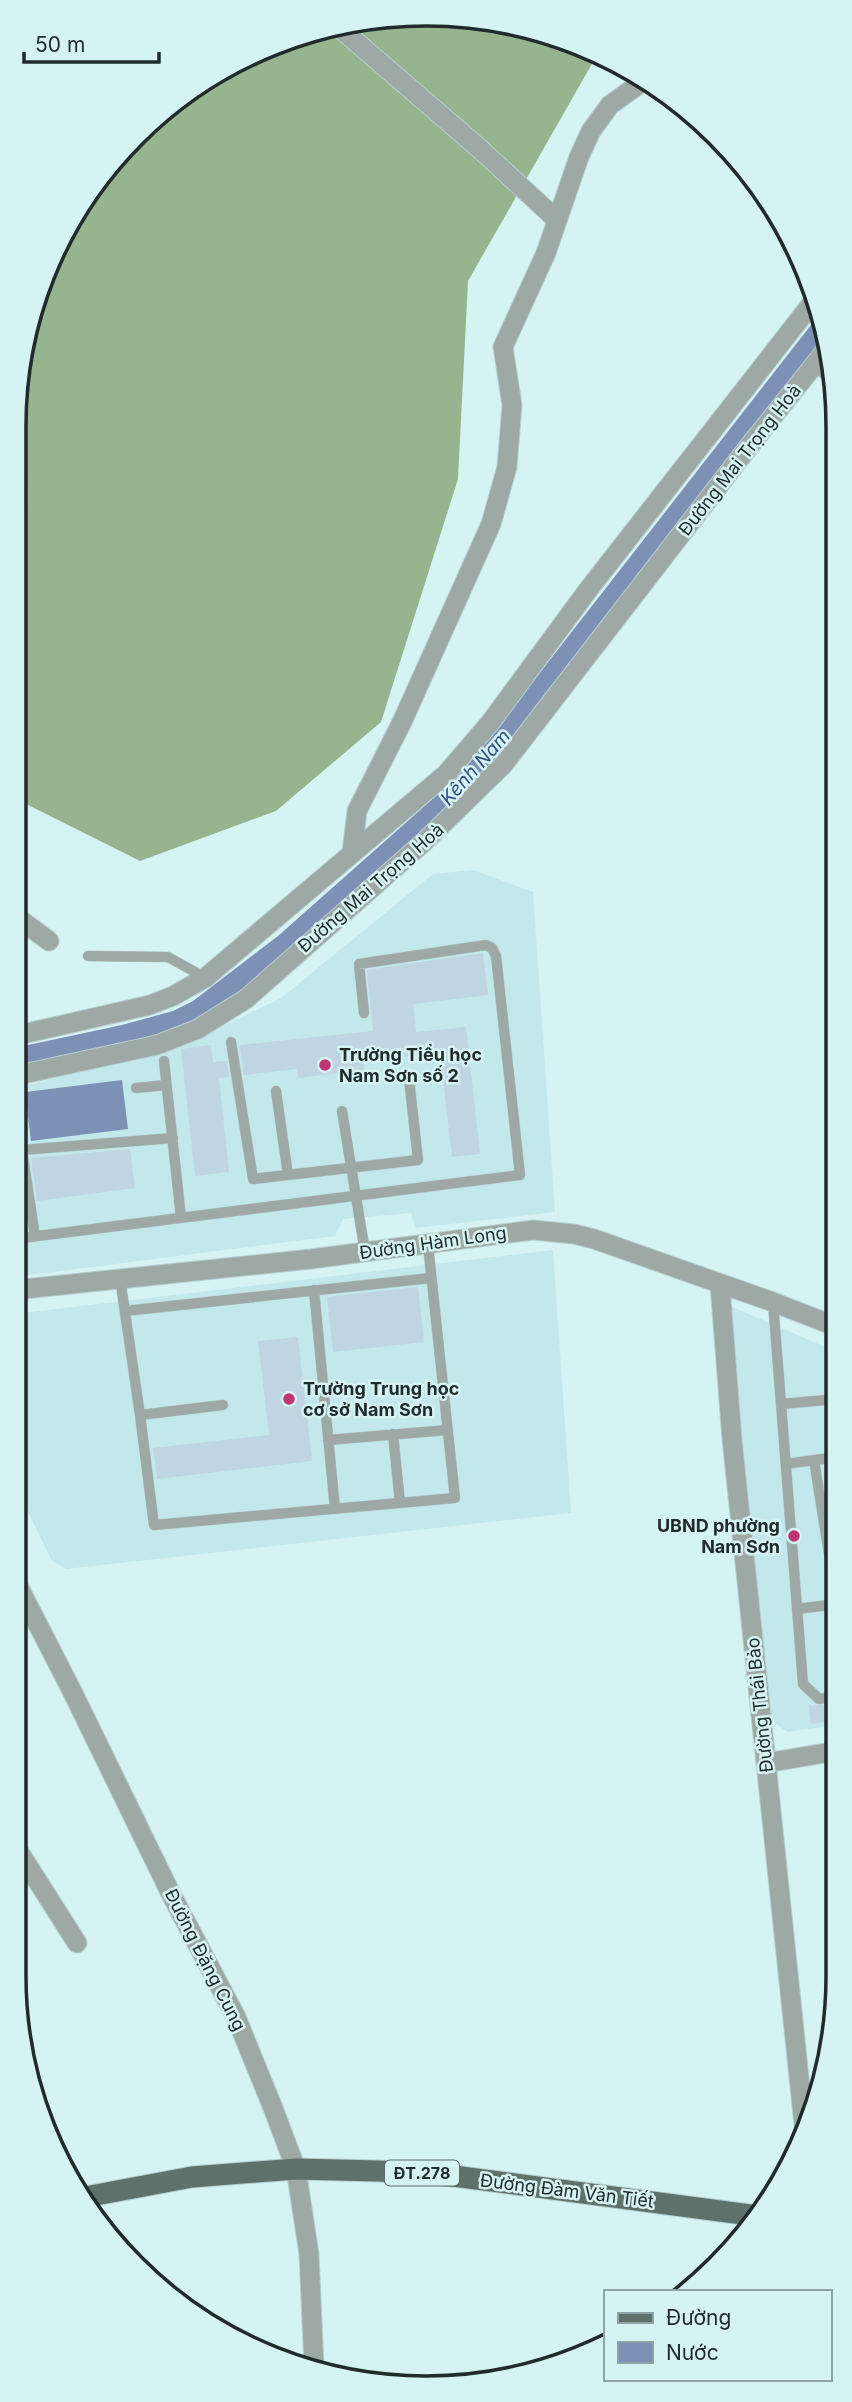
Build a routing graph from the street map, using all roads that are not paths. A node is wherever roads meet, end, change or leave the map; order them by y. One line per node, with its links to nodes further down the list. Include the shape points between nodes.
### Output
1 (347, 34): 3 (street)
2 (636, 86): 3 (street, via 610,105 591,131)
3 (557, 220): 6 (street, via 503,347 512,405 507,467 491,524 402,722 356,810)
4 (808, 308): 6 (street, via 446,775)
5 (820, 359): 15 (street, Đường Mai Trọng Hoà, via 503,765 424,842 246,999 198,1029 157,1045)
6 (352, 852): 10 (street)
7 (26, 924): 8 (street)
8 (49, 940)
9 (88, 956): 10 (lane, via 169,957)
10 (205, 978): 12 (street, via 150,1005)
11 (364, 1013): 26 (lane, via 359,964 486,945 492,948 520,1175)
12 (26, 1033)
13 (231, 1042): 24 (lane, via 253,1179)
14 (164, 1061): 17 (lane)
15 (26, 1073)
16 (409, 1080): 23 (lane, via 418,1160)
17 (166, 1085): 18 (lane); 21 (lane)
18 (136, 1088)
19 (276, 1091): 24 (lane)
20 (342, 1111): 23 (lane)
21 (173, 1138): 22 (lane); 27 (lane)
22 (26, 1150)
23 (351, 1168): 24 (lane); 26 (lane)
24 (288, 1175)
25 (26, 1179): 28 (lane)
26 (356, 1197): 27 (lane); 31 (lane)
27 (181, 1218): 28 (lane)
28 (34, 1236): 29 (lane)
29 (26, 1237)
30 (428, 1245): 31 (street, Đường Hàm Long); 33 (lane); 34 (street, Đường Hàm Long, via 533,1230 574,1234)
31 (365, 1252): 32 (street, Đường Hàm Long)
32 (120, 1278): 35 (street, Đường Hàm Long); 38 (lane)
33 (431, 1278): 36 (lane); 44 (lane)
34 (720, 1285): 37 (street, Đường Hàm Long); 58 (street, Đường Thái Bảo)
35 (26, 1289)
36 (314, 1290): 38 (lane); 46 (lane)
37 (773, 1302): 39 (street, Đường Hàm Long); 41 (lane)
38 (125, 1311): 43 (lane)
39 (826, 1323)
40 (826, 1400): 41 (lane)
41 (781, 1404): 49 (lane)
42 (223, 1405): 43 (lane)
43 (140, 1415): 51 (lane, via 154,1525)
44 (448, 1430): 45 (lane); 50 (lane, via 455,1498)
45 (393, 1434): 46 (lane); 50 (lane)
46 (328, 1440): 51 (lane)
47 (826, 1458): 48 (lane)
48 (814, 1460): 49 (lane); 52 (lane)
49 (786, 1464): 55 (lane)
50 (400, 1503): 51 (lane)
51 (335, 1509)
52 (826, 1535)
53 (26, 1602): 62 (street, Đường Đặng Cung, via 236,2017)
54 (826, 1605): 55 (lane)
55 (797, 1609): 56 (lane, via 803,1684 819,1699)
56 (826, 1698)
57 (826, 1753): 58 (street)
58 (766, 1763): 61 (street, Đường Thái Bảo)
59 (26, 1863): 60 (street)
60 (77, 1943)
61 (802, 2110)
62 (296, 2169): 63 (main road, Đường Đàm Văn Tiết / ĐT.278, via 192,2178); 64 (main road, Đường Đàm Văn Tiết / ĐT.278, via 438,2174); 65 (street, Đường Đặng Cung, via 309,2254)
63 (93, 2196)
64 (746, 2214)
65 (314, 2359)

